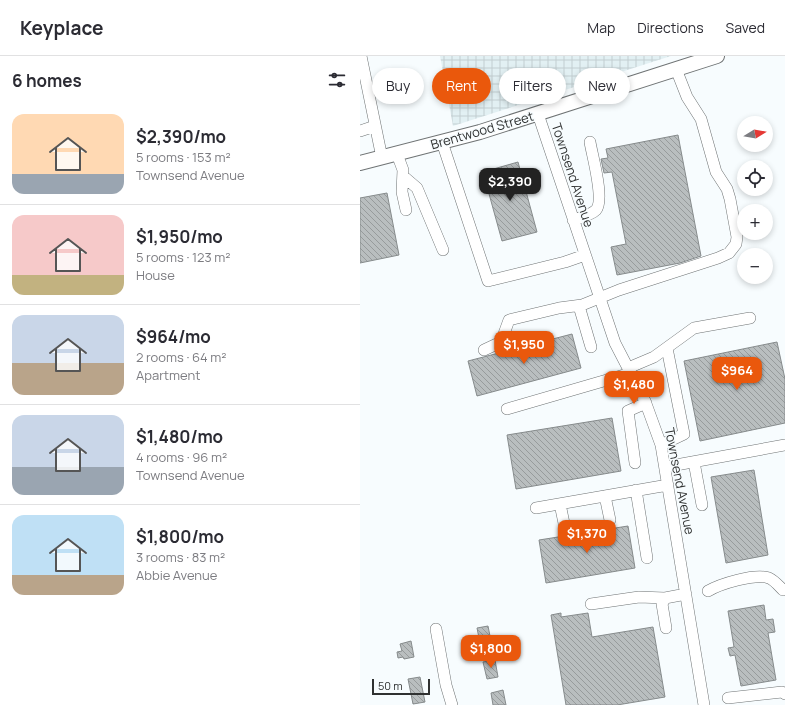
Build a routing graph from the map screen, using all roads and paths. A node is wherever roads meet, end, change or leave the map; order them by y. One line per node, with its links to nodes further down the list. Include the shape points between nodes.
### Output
1 (713, 57): 3 (main road, Brentwood Street)
2 (361, 60): 4 (street)
3 (676, 69): 5 (main road, Brentwood Street); 18 (street, via 687,97 701,119 716,172 727,189 737,237 736,244 724,255)
4 (363, 78): 6 (street)
5 (538, 114): 8 (main road, Brentwood Street); 15 (street, Townsend Avenue)
6 (376, 126): 7 (street); 11 (street)
7 (360, 131)
8 (442, 142): 10 (main road, Brentwood Street); 17 (street, via 488,281)
9 (590, 142): 15 (street, via 599,184 598,206 595,211)
10 (397, 154): 11 (main road, Brentwood Street); 13 (street)
11 (382, 158): 12 (main road, Brentwood Street)
12 (360, 163)
13 (403, 176): 14 (street, via 402,192); 16 (street, via 417,188)
14 (406, 210)
15 (573, 220): 17 (street, Townsend Avenue)
16 (443, 250)
17 (585, 255): 18 (street, Townsend Avenue)
18 (599, 298): 19 (street); 24 (street, Townsend Avenue, via 615,343)
19 (579, 306): 21 (street); 23 (street, via 509,320 501,342)
20 (750, 318): 22 (street, via 694,328)
21 (591, 347)
22 (667, 348): 24 (street); 27 (street, via 684,434)
23 (484, 350)
24 (630, 371): 25 (street, Townsend Avenue); 26 (street)
25 (646, 403): 27 (street, Townsend Avenue); 30 (street, via 628,411)
26 (507, 409)
27 (660, 445): 31 (street, Townsend Avenue)
28 (785, 446): 29 (street)
29 (694, 462): 31 (street); 36 (street)
30 (635, 463)
31 (665, 467): 32 (street, Townsend Avenue)
32 (668, 484): 33 (street); 43 (street, Townsend Avenue)
33 (636, 490): 34 (street); 40 (street)
34 (605, 496): 35 (street); 38 (street)
35 (560, 504): 37 (street); 39 (street)
36 (702, 505)
37 (536, 508)
38 (610, 520)
39 (565, 528)
40 (647, 558)
41 (783, 590): 42 (street, via 772,579 763,577 724,583)
42 (708, 591)
43 (686, 594): 44 (street); 51 (street, Townsend Avenue)
44 (665, 598): 45 (street, via 639,597); 46 (street, via 662,604)
45 (591, 604)
46 (666, 628)
47 (436, 630): 50 (street)
48 (785, 694): 49 (street, via 782,692)
49 (728, 698)
50 (452, 705)
51 (704, 705)

